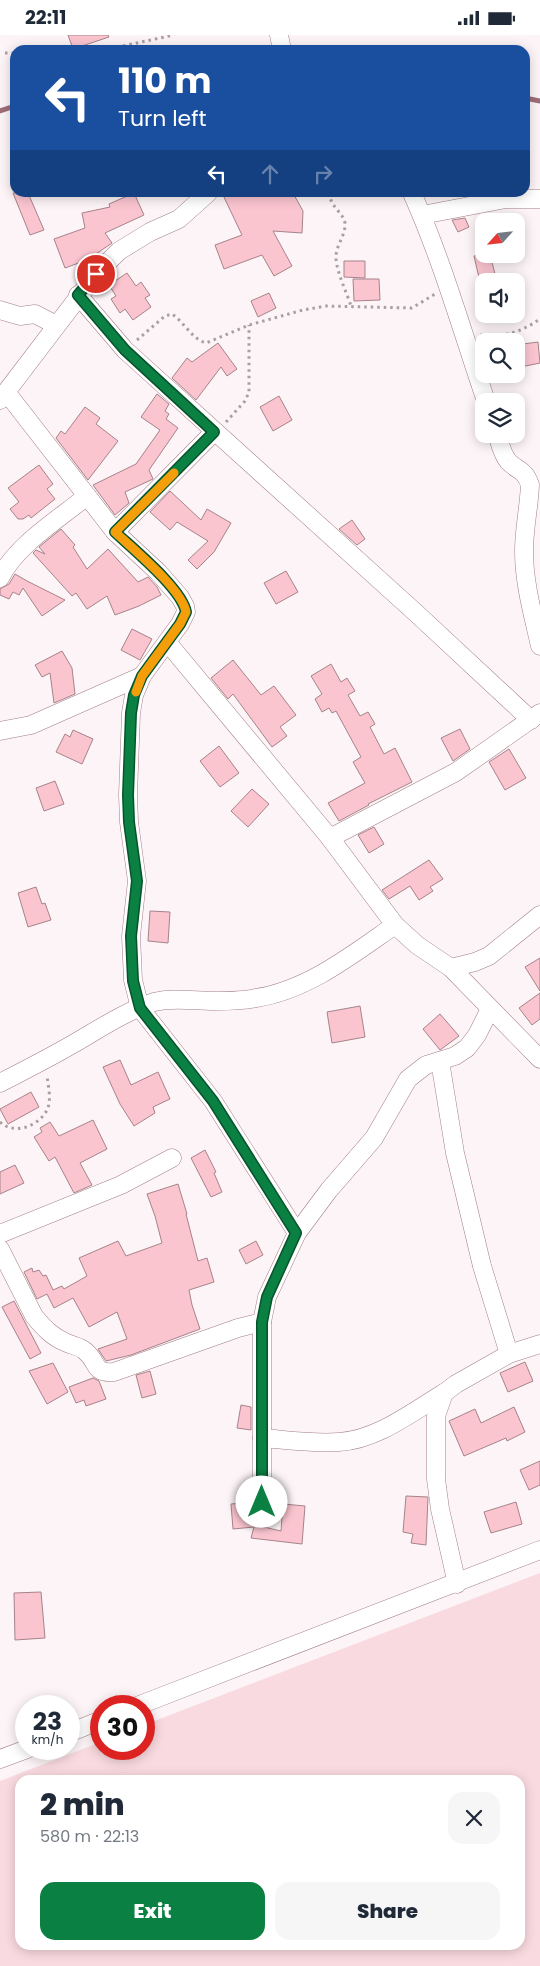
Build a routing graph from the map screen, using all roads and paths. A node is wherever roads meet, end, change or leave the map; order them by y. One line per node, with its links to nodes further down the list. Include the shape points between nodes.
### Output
1 (174, 35): 2 (path)
2 (127, 45)
3 (5, 53): 4 (path)
4 (10, 53)
5 (204, 197): 11 (street, via 179,219 119,251)
6 (329, 197): 12 (path, via 330,203 345,221 336,259)
7 (414, 197): 9 (street)
8 (540, 199): 9 (street, via 506,199)
9 (422, 215): 10 (street)
10 (448, 287): 12 (path, via 412,308); 17 (street)
11 (78, 295): 15 (street); 18 (street)
12 (351, 306): 16 (path, via 303,310)
13 (0, 310): 15 (street, via 20,316 35,314)
14 (540, 319): 17 (path, via 512,334)
15 (56, 325): 20 (street)
16 (250, 325): 18 (path, via 206,343 172,314 165,316); 21 (path, via 249,392 246,401)
17 (465, 334): 19 (street)
18 (125, 350): 21 (street)
19 (483, 393)
20 (3, 397): 23 (street)
21 (214, 432): 24 (street); 29 (street)
22 (501, 443): 27 (street, via 508,460 521,469 530,485 524,565)
23 (87, 497): 24 (street); 25 (street, via 23,548)
24 (115, 532): 26 (street, via 158,573 185,606 185,616)
25 (0, 578)
26 (167, 642): 28 (street); 31 (street)
27 (540, 646)
28 (142, 676): 30 (street, via 31,725); 35 (street, via 131,713 128,795 137,881 131,959)
29 (535, 717): 31 (street, via 456,771)
30 (0, 731)
31 (330, 837): 33 (street)
32 (540, 915): 34 (street, via 489,955)
33 (395, 925): 34 (street); 35 (street, via 330,969 279,993 255,999 181,999)
34 (451, 968): 36 (street)
35 (140, 1008): 38 (street); 43 (street, via 213,1101)
36 (490, 1009): 37 (street); 39 (street, via 477,1035 466,1048 455,1057)
37 (540, 1059)
38 (46, 1060): 40 (street); 41 (path, via 49,1091 46,1111 37,1121 16,1130)
39 (440, 1061): 43 (street, via 426,1065 408,1079 374,1138); 48 (street, via 455,1153 482,1266)
40 (0, 1083)
41 (0, 1122)
42 (172, 1158): 44 (street, via 121,1185)
43 (296, 1233): 46 (street, via 267,1297)
44 (0, 1235)
45 (0, 1249): 46 (street, via 41,1325 50,1334 86,1351 104,1373)
46 (262, 1322): 50 (street)
47 (540, 1344): 48 (street)
48 (509, 1354): 49 (street)
49 (444, 1393): 50 (street, via 363,1438 341,1442); 53 (street, via 436,1416 436,1479)
50 (262, 1438): 51 (street)
51 (262, 1502)
52 (540, 1550): 53 (street)
53 (457, 1584): 54 (street)
54 (155, 1699)
55 (15, 1753): 56 (street)
56 (0, 1759)

